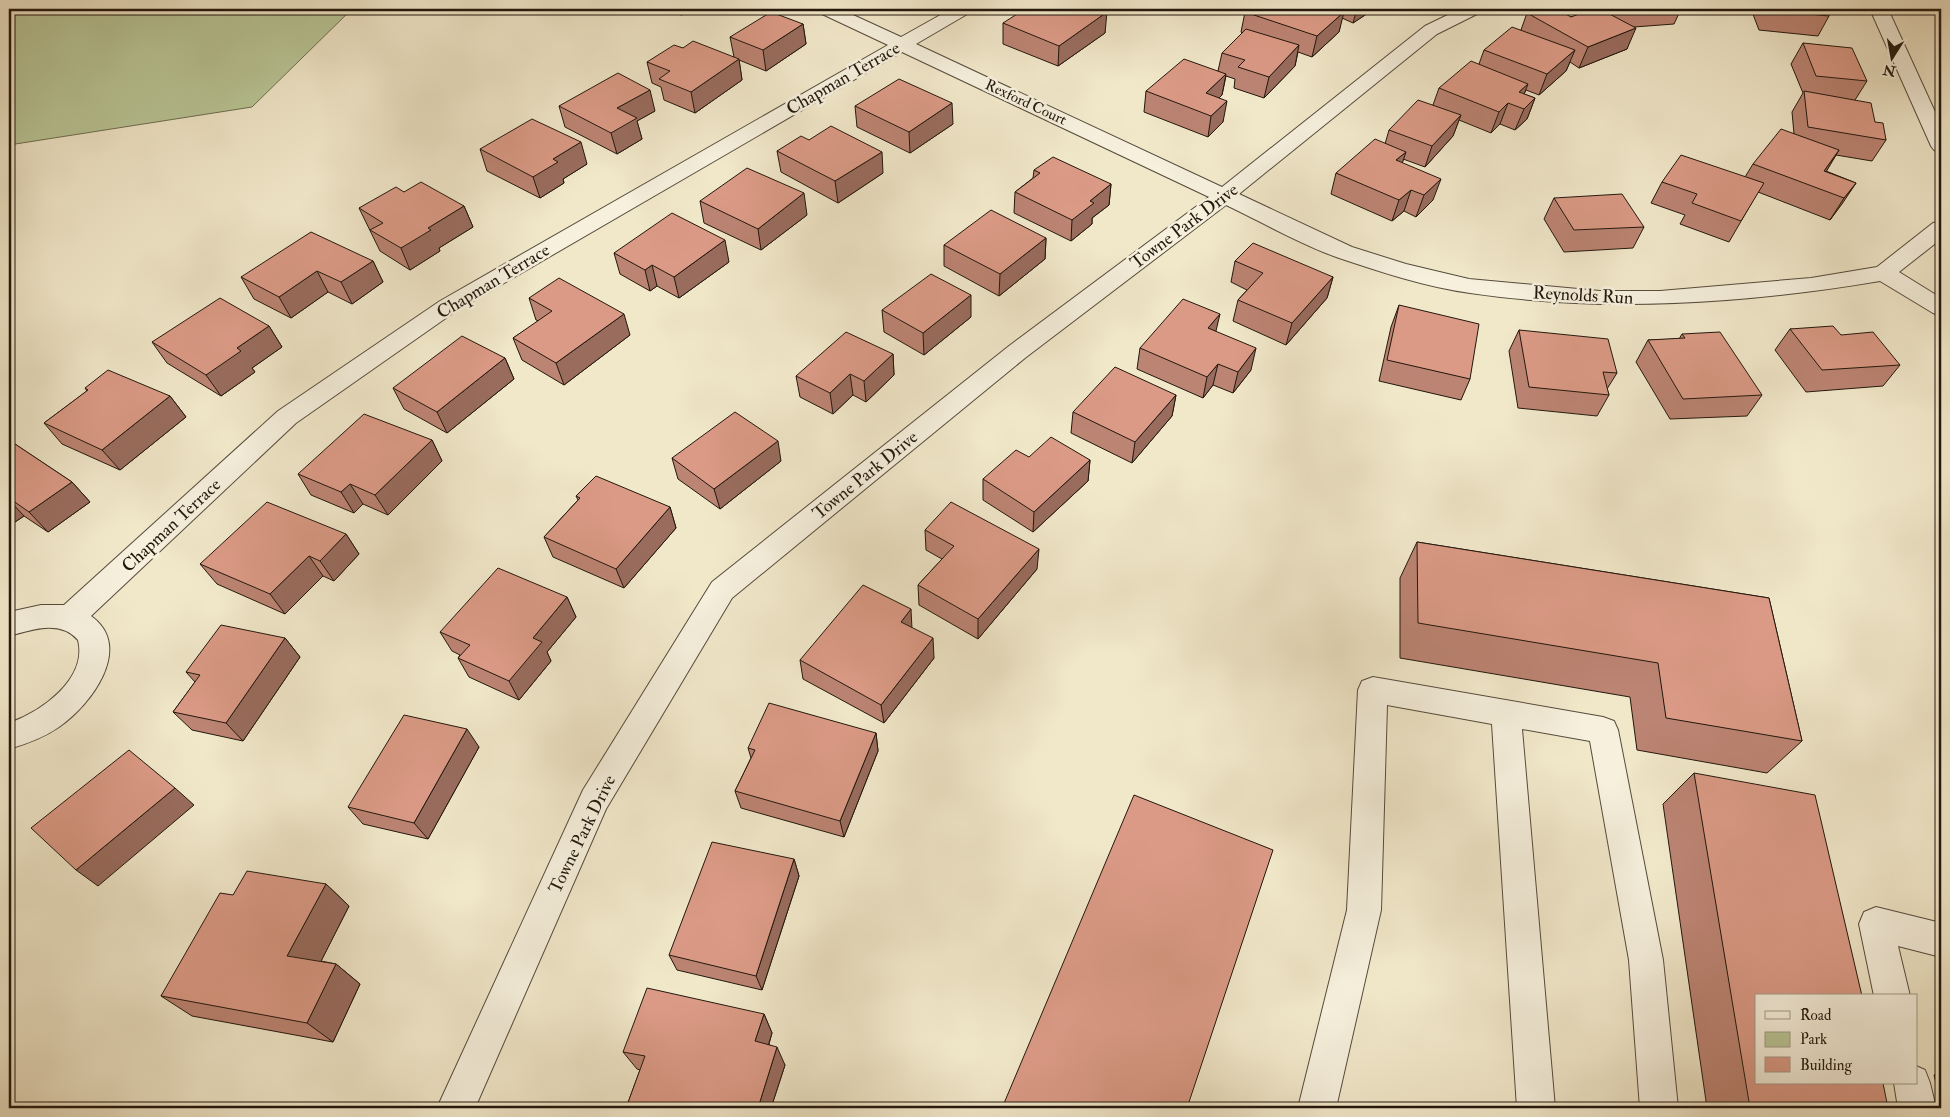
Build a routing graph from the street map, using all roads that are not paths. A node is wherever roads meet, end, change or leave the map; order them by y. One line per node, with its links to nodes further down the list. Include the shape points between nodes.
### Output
1 (826, 9): 5 (street, Rexford Court)
2 (963, 9): 5 (street, Chapman Terrace)
3 (1473, 9): 7 (street, Towne Park Drive, via 1431,30)
4 (1879, 9): 6 (street)
5 (902, 44): 7 (street, Rexford Court); 11 (street, Chapman Terrace, via 448,306 287,417)
6 (1941, 146)
7 (1225, 195): 9 (street, Reynolds Run, via 1344,252 1400,270 1469,286 1600,298 1660,298 1811,285); 18 (street, Towne Park Drive, via 1017,352 722,590 594,800)
8 (1941, 228): 9 (street, Reynolds Run)
9 (1884, 273): 10 (street)
10 (1941, 308)
11 (69, 618): 12 (street, via 48,616); 14 (street, via 86,628 94,643 94,662 85,683 66,704 47,718)
12 (9, 624)
13 (1506, 714): 19 (street, via 1373,690 1364,910); 20 (street); 21 (street, via 1603,730 1646,960)
14 (9, 736)
15 (1941, 940): 16 (street, via 1876,924)
16 (1892, 994)
17 (1912, 1084): 22 (street)
18 (456, 1108)
19 (1317, 1108)
20 (1536, 1108)
21 (1659, 1108)
22 (1917, 1108)

